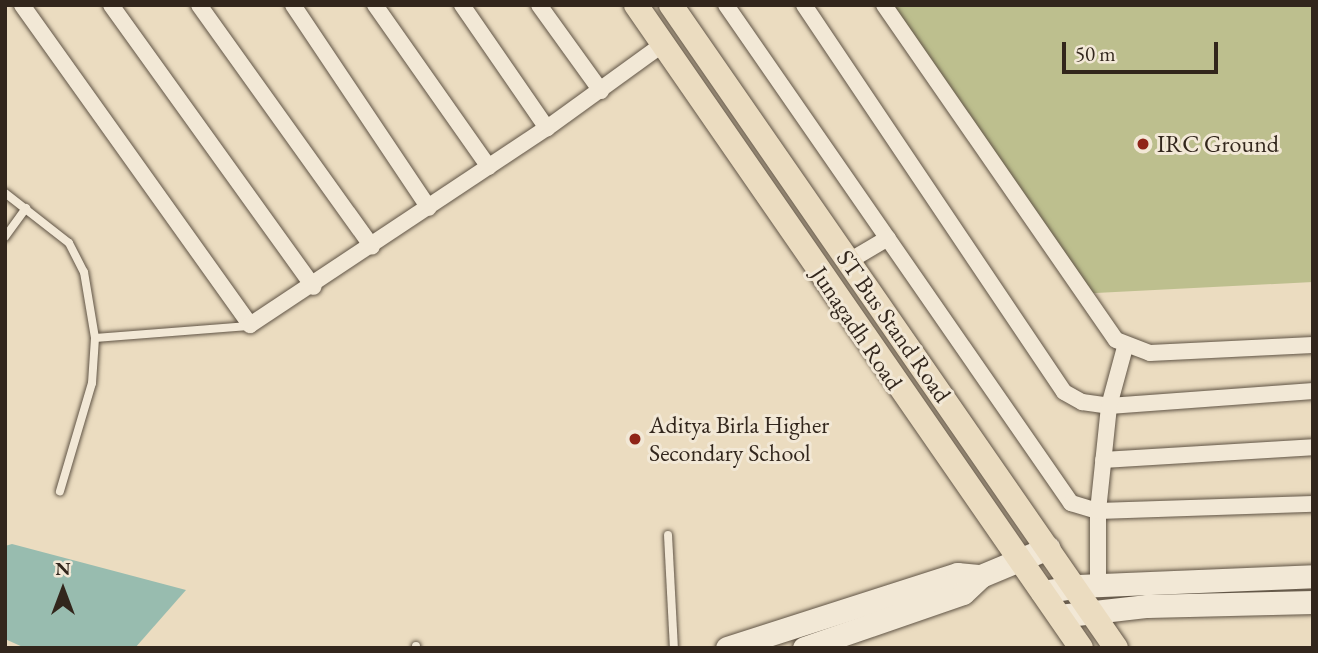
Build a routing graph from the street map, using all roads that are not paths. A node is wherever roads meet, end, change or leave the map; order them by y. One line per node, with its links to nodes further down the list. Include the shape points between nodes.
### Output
1 (22, 5): 25 (street)
2 (111, 5): 24 (street)
3 (199, 5): 22 (street)
4 (293, 5): 19 (street)
5 (375, 5): 16 (street)
6 (461, 5): 15 (street)
7 (539, 5): 14 (street)
8 (636, 5): 13 (main road, Junagadh Road)
9 (671, 5): 23 (main road, ST Bus Stand Road)
10 (726, 5): 21 (street)
11 (804, 5): 30 (street, via 1056,383 1082,402)
12 (884, 5): 28 (street)
13 (663, 44): 14 (street); 38 (main road, Junagadh Road)
14 (601, 91): 15 (street)
15 (547, 128): 16 (street)
16 (489, 167): 19 (street)
17 (5, 193): 18 (lane)
18 (26, 208): 20 (lane); 26 (lane, via 78,254)
19 (429, 208): 22 (street)
20 (5, 237)
21 (888, 238): 23 (street); 35 (street, via 1071,503)
22 (372, 247): 24 (street)
23 (849, 261): 37 (main road, ST Bus Stand Road)
24 (314, 287): 25 (street)
25 (250, 326): 26 (lane)
26 (95, 338): 33 (lane, via 92,383)
27 (1313, 345): 28 (street, via 1150,354)
28 (1125, 346): 30 (street)
29 (1313, 391): 30 (street)
30 (1109, 406): 32 (street)
31 (1313, 447): 32 (street)
32 (1103, 460): 35 (street)
33 (60, 491)
34 (1313, 504): 35 (street)
35 (1098, 512): 41 (street)
36 (668, 535): 47 (lane)
37 (1048, 548): 38 (street); 41 (main road, ST Bus Stand Road)
38 (1017, 562): 39 (street); 42 (main road, Junagadh Road)
39 (981, 576): 46 (street, via 963,593); 48 (street, via 957,574)
40 (1313, 576): 41 (street)
41 (1088, 585): 42 (street); 44 (main road, ST Bus Stand Road)
42 (1042, 592): 45 (main road, Junagadh Road)
43 (1313, 602): 44 (street)
44 (1093, 611): 45 (street); 50 (main road, ST Bus Stand Road)
45 (1059, 616): 49 (main road, Junagadh Road)
46 (813, 646)
47 (674, 648)
48 (727, 648)
49 (1081, 648)
50 (1116, 648)

